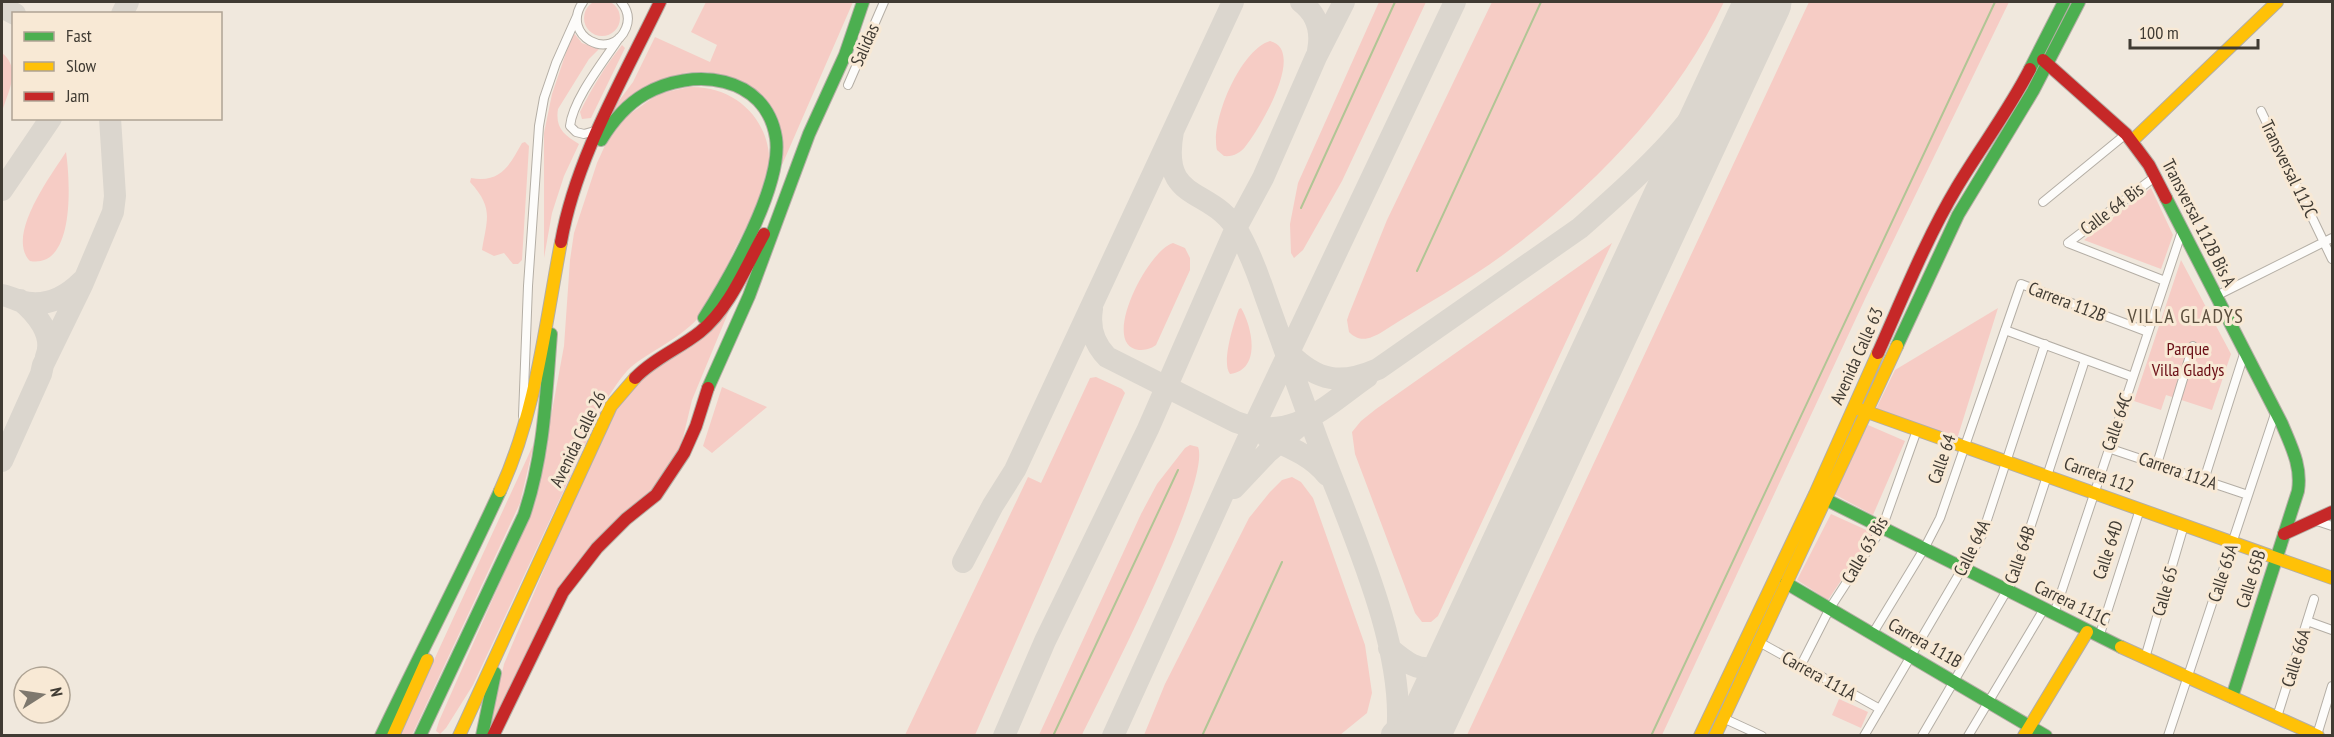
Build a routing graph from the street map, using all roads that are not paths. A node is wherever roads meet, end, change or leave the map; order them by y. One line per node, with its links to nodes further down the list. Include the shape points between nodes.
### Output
1 (583, 2): 9 (street, Avenida Calle 26)
2 (621, 2): 10 (street, via 627,23)
3 (660, 2): 15 (main road, Avenida Calle 26)
4 (863, 2): 19 (main road, Avenida Calle 26, via 845,56)
5 (2064, 2): 11 (main road, Avenida Calle 63)
6 (2079, 2): 12 (main road, Avenida Calle 63)
7 (2277, 2): 16 (main road)
8 (884, 3): 13 (street, Salidas)
9 (577, 16): 10 (street, via 586,39 603,44); 39 (street, Avenida Calle 26, via 556,63 539,126)
10 (619, 38): 15 (street, via 571,120 572,129 580,134)
11 (2038, 55): 12 (main road, Transversal 112B Bis A); 36 (main road, Avenida Calle 63, via 1941,217)
12 (2048, 64): 16 (main road, Transversal 112B Bis A); 36 (main road, Avenida Calle 63, via 1958,215)
13 (848, 85)
14 (2261, 111): 22 (street, Transversal 112C)
15 (598, 130): 17 (main road, Avenida Calle 26)
16 (2129, 138): 18 (main road, Transversal 112B Bis A); 20 (street)
17 (580, 172): 23 (main road, Avenida Calle 26); 30 (main road, via 618,118 644,95 670,84 691,79 723,80 745,88 765,109 777,139 770,186 716,299)
18 (2156, 176): 21 (main road, Transversal 112B Bis A); 25 (street, Calle 64 Bis, via 2068,243)
19 (783, 198): 30 (main road, Avenida Calle 26, via 720,310); 95 (main road, Avenida Calle 26, via 748,296 710,380 681,459 656,495 597,548 563,592)
20 (2043, 202)
21 (2182, 231): 25 (street, Calle 64C); 27 (main road, Transversal 112B Bis A)
22 (2328, 240): 24 (street, Transversal 112C); 27 (street)
23 (559, 246): 39 (main road, Avenida Calle 26); 77 (main road, Avenida Calle 26, via 543,430 533,490)
24 (2332, 259)
25 (2165, 281): 29 (street, Calle 64C)
26 (2021, 284): 28 (street, Calle 64); 29 (street, Carrera 112B)
27 (2216, 296): 33 (main road, Transversal 112B Bis A)
28 (2005, 330): 31 (street); 40 (street, Calle 64)
29 (2148, 332): 35 (street, Calle 64C)
30 (687, 341): 69 (main road, Avenida Calle 26, via 637,375 611,406)
31 (2045, 344): 34 (street); 42 (street, Calle 64A)
32 (2193, 346): 43 (street)
33 (2245, 351): 37 (main road, Transversal 112B Bis A); 46 (street)
34 (2085, 360): 35 (street); 45 (street, Calle 64B)
35 (2133, 377): 41 (street, Calle 64C)
36 (1860, 409): 38 (main road, Carrera 112); 49 (main road, Avenida Calle 63)
37 (2276, 410): 44 (main road, Transversal 112B Bis A); 48 (street, Calle 65A)
38 (1917, 430): 40 (main road, Carrera 112); 55 (street, Calle 63 Bis)
39 (523, 438): 60 (main road, Avenida Calle 26)
40 (1966, 447): 42 (main road, Carrera 112); 58 (street, Calle 64)
41 (2108, 448): 43 (street, Carrera 112A); 47 (street, Calle 64C)
42 (2006, 461): 45 (main road, Carrera 112); 61 (street, Calle 64A, via 1982,535)
43 (2157, 464): 46 (street, Carrera 112A)
44 (2300, 471): 56 (main road, Calle 65B)
45 (2046, 476): 47 (main road, Carrera 112); 64 (street, Calle 64B)
46 (2204, 480): 48 (street, Carrera 112A)
47 (2093, 492): 50 (main road, Carrera 112); 67 (street, Calle 64C)
48 (2248, 495): 57 (street, Calle 65A)
49 (1820, 497): 55 (main road, Carrera 111C); 63 (main road, Avenida Calle 63); 96 (main road, Avenida Calle 63)
50 (2140, 509): 53 (main road, Carrera 112); 72 (street, Calle 64D)
51 (2332, 512): 52 (main road)
52 (2314, 520): 54 (street); 56 (main road)
53 (2184, 525): 57 (main road, Carrera 112); 75 (street, Calle 65)
54 (2332, 526)
55 (1882, 528): 58 (main road, Carrera 111C); 66 (street, Calle 63 Bis)
56 (2284, 534): 59 (main road, Calle 65B)
57 (2233, 542): 59 (main road, Carrera 112); 78 (street, Calle 65A)
58 (1924, 549): 61 (main road, Carrera 111C); 71 (street, Calle 64)
59 (2277, 558): 62 (main road, Carrera 112); 81 (main road, Calle 65B)
60 (467, 564): 88 (main road, Avenida Calle 26); 89 (main road, Avenida Calle 26)
61 (1963, 569): 64 (main road, Carrera 111C); 74 (street, Calle 64A)
62 (2332, 578)
63 (1786, 583): 66 (main road, Carrera 111B); 73 (main road, Avenida Calle 63)
64 (2008, 591): 67 (main road, Carrera 111C); 79 (street, Calle 64B)
65 (2314, 599): 68 (street, Calle 66A)
66 (1830, 608): 71 (main road, Carrera 111B); 76 (street, Calle 63 Bis)
67 (2048, 612): 72 (main road, Carrera 111C); 82 (street, Calle 64C)
68 (2307, 621): 70 (street); 85 (street, Calle 66A)
69 (510, 627): 84 (main road, Avenida Calle 26); 94 (main road, via 493,680)
70 (2332, 630)
71 (1873, 633): 74 (main road, Carrera 111B)
72 (2093, 634): 75 (main road, Carrera 111C); 87 (main road, Calle 64D)
73 (1759, 642): 76 (street, Carrera 111A); 86 (main road, Avenida Calle 63)
74 (1911, 656): 79 (main road, Carrera 111B); 83 (street, Calle 64A)
75 (2145, 658): 78 (main road, Carrera 111C)
76 (1801, 665): 83 (street, Carrera 111A)
77 (450, 675): 90 (main road, Avenida Calle 26); 91 (main road)
78 (2189, 677): 81 (main road, Carrera 111C); 103 (street, Calle 65A)
79 (1953, 680): 82 (main road, Carrera 111B); 100 (street, Calle 64B)
80 (2332, 686): 104 (street)
81 (2232, 697): 85 (main road, Carrera 111C)
82 (1988, 701): 87 (main road, Carrera 111B); 101 (street, Calle 64C)
83 (1880, 710): 99 (street, Calle 64A)
84 (469, 713): 92 (main road); 93 (main road, Avenida Calle 26)
85 (2277, 717): 104 (main road, Carrera 111C)
86 (1723, 718): 97 (main road, Avenida Calle 63); 98 (street)
87 (2027, 731): 102 (main road, Carrera 111B)
88 (381, 735)
89 (393, 735)
90 (420, 735)
91 (432, 735)
92 (449, 735)
93 (459, 735)
94 (482, 735)
95 (493, 735)
96 (1700, 735)
97 (1715, 735)
98 (1762, 735)
99 (1864, 735)
100 (1922, 735)
101 (1968, 735)
102 (2046, 735)
103 (2168, 735)
104 (2317, 735)

